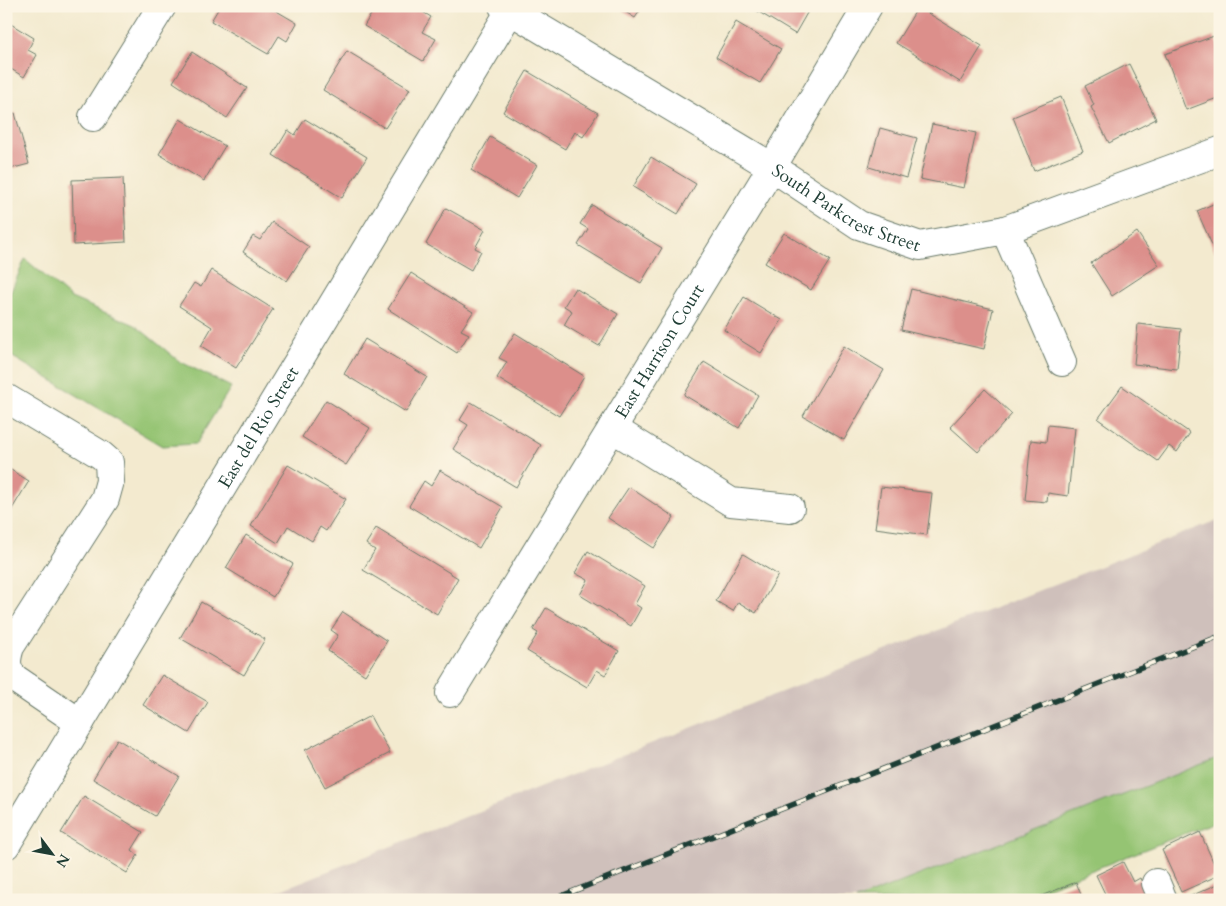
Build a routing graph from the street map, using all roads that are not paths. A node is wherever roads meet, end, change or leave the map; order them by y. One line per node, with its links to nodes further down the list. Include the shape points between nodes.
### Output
1 (162, 6): 4 (street)
2 (868, 6): 6 (street, East Harrison Court)
3 (509, 8): 6 (street, South Parkcrest Street); 13 (street, East del Rio Street)
4 (93, 117)
5 (1220, 151): 7 (street, South Parkcrest Street)
6 (772, 167): 7 (street, South Parkcrest Street, via 858,225 920,246); 10 (street, East Harrison Court)
7 (1005, 230): 8 (street)
8 (1062, 362)
9 (6, 398): 13 (street, via 109,462 110,481 105,499 6,658 7,670 14,678)
10 (612, 428): 11 (street, via 731,502); 12 (street, East Harrison Court)
11 (790, 508)
12 (450, 693)
13 (80, 723): 14 (street, East del Rio Street)
14 (6, 845)

